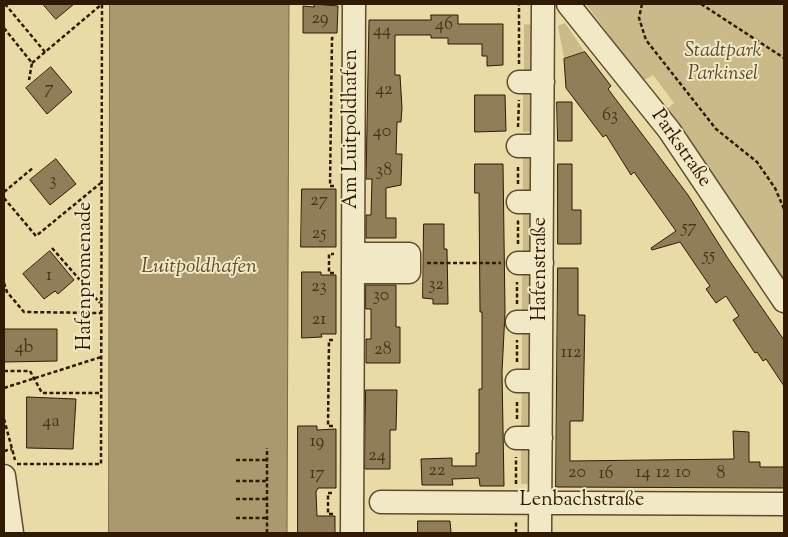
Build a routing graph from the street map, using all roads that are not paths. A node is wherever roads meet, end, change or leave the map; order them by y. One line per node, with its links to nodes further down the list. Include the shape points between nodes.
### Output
1 (354, 4): 10 (street, Am Luitpoldhafen)
2 (543, 4): 5 (street, Hafenstraße)
3 (568, 4): 14 (street, Parkstraße, via 669,130)
4 (519, 82): 5 (street)
5 (543, 82): 7 (street, Hafenstraße)
6 (518, 146): 7 (street)
7 (542, 146): 9 (street, Hafenstraße)
8 (518, 202): 9 (street)
9 (542, 202): 13 (street, Hafenstraße)
10 (353, 263): 11 (street, via 409,254); 25 (street, Am Luitpoldhafen)
11 (409, 263)
12 (518, 263): 13 (street)
13 (542, 263): 16 (street, Hafenstraße)
14 (784, 301)
15 (517, 322): 16 (street)
16 (541, 322): 18 (street, Hafenstraße)
17 (517, 381): 18 (street)
18 (541, 381): 20 (street, Hafenstraße)
19 (516, 438): 20 (street)
20 (541, 438): 23 (street, Hafenstraße)
21 (10, 470): 26 (street)
22 (380, 502): 23 (street, Lenbachstraße); 25 (street, Am Luitpoldhafen, via 381,494)
23 (540, 502): 24 (street, Lenbachstraße); 27 (street, Hafenstraße)
24 (784, 504)
25 (352, 513)
26 (12, 533)
27 (540, 533)

